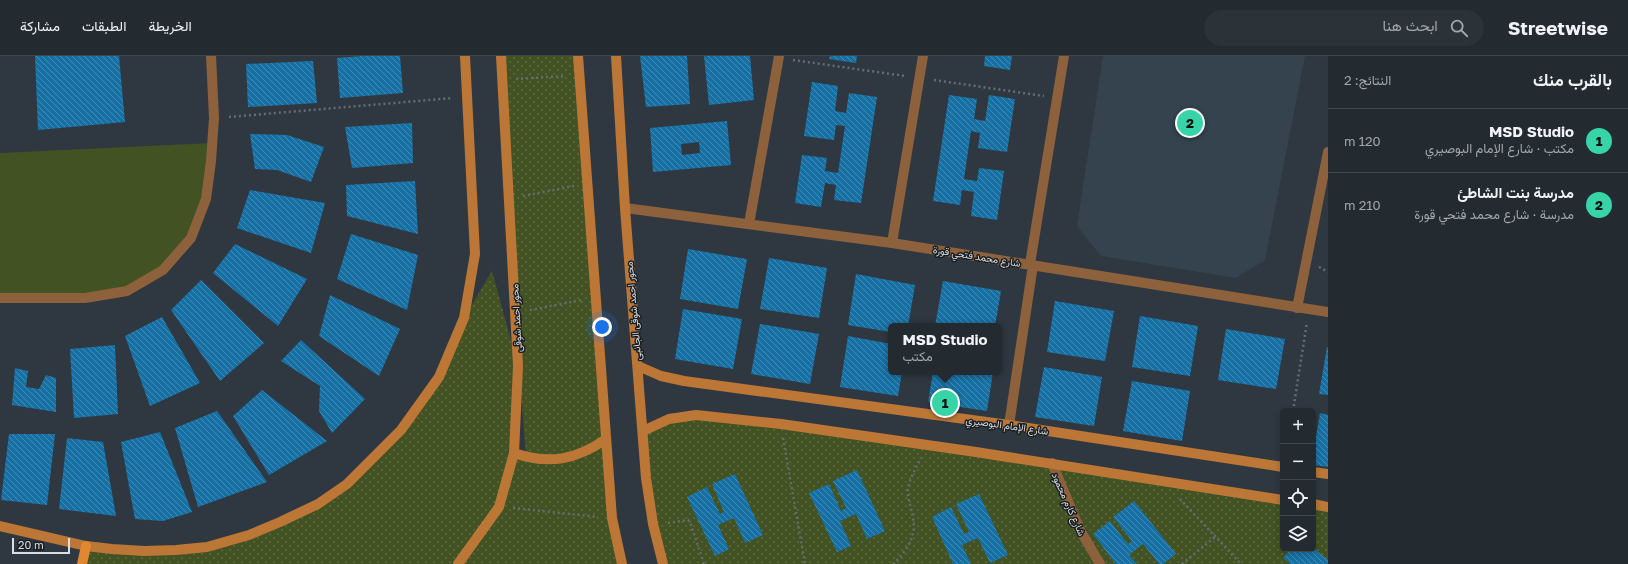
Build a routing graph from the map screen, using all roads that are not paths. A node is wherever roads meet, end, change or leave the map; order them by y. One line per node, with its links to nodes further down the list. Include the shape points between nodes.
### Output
1 (211, 56): 14 (street, via 214,118 206,199 191,238 163,270 126,291 85,298)
2 (465, 56): 30 (street, via 475,254 464,318 439,377 401,430 347,484 318,504 249,535 207,547 176,550 144,551)
3 (501, 56): 21 (street, محور احمد شوقى, via 518,366)
4 (578, 56): 20 (street)
5 (616, 56): 10 (street, محور احمد شوقى الجانبى)
6 (779, 56): 11 (street)
7 (924, 56): 12 (street)
8 (1064, 56): 13 (street)
9 (1328, 152): 15 (street)
10 (625, 208): 11 (street, شارع محمد فتحي قورة); 17 (street, محور احمد شوقى الجانبى)
11 (749, 224): 12 (street, شارع محمد فتحي قورة)
12 (892, 243): 13 (street, شارع محمد فتحي قورة)
13 (1031, 264): 15 (street, شارع محمد فتحي قورة); 18 (street)
14 (0, 298)
15 (1297, 308): 16 (street, شارع محمد فتحي قورة)
16 (1328, 312)
17 (638, 366): 18 (street, شارع الإمام البوصيري, via 661,376 684,381); 19 (street, محور احمد شوقى الجانبى)
18 (1009, 425): 23 (street, شارع الإمام البوصيري)
19 (643, 431): 22 (street, via 668,419 696,415 781,424); 34 (street, محور احمد شوقى الجانبى, via 646,478 653,524)
20 (606, 439): 21 (street, via 593,448 564,458 539,459); 33 (street, via 612,518)
21 (514, 453): 32 (street, محور احمد شوقى, via 499,507)
22 (1052, 463): 26 (street); 35 (street, شارع كارم محمود, via 1080,530)
23 (1280, 467)
24 (1316, 472): 25 (street)
25 (1328, 474)
26 (1280, 500)
27 (1316, 505): 28 (street)
28 (1328, 507)
29 (0, 526): 30 (street)
30 (86, 546): 31 (main road)
31 (82, 564)
32 (458, 564)
33 (622, 564)
34 (663, 564)
35 (1100, 564)

